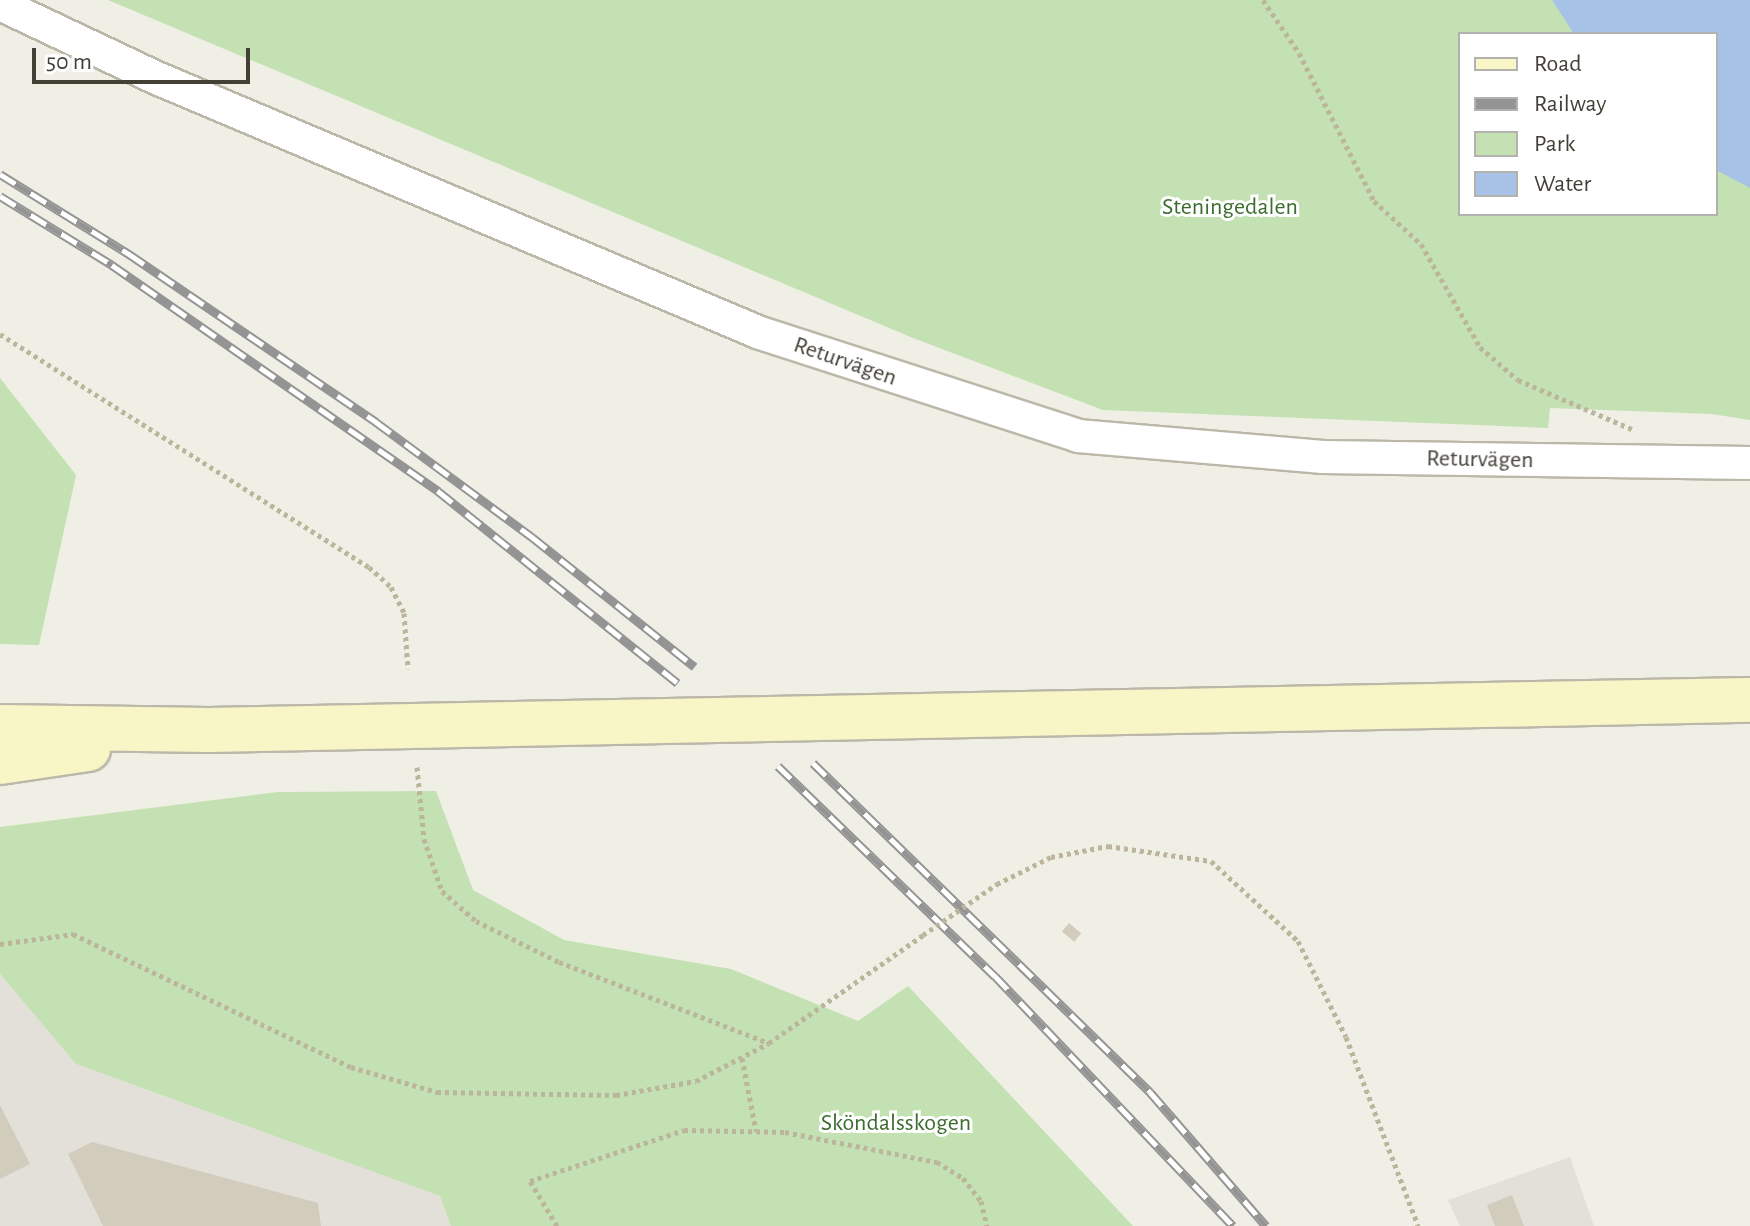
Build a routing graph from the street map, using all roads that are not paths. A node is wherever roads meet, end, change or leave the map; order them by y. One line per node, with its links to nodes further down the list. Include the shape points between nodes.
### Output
1 (0, 4): 2 (street, Returvägen, via 159,79 760,333 1078,436 1323,457)
2 (1750, 463)
3 (1750, 700): 5 (main road)
4 (0, 727): 5 (main road)
5 (209, 730): 6 (main road)
6 (0, 762)

